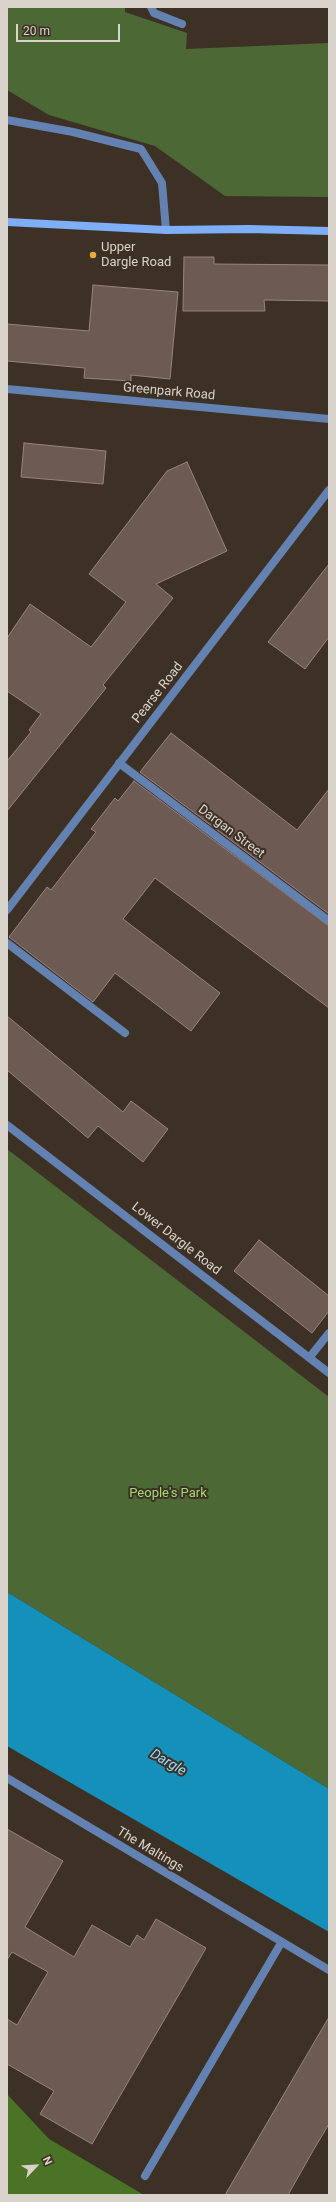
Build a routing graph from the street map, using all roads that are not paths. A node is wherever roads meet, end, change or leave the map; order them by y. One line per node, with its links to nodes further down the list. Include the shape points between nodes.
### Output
1 (152, 7): 2 (street, via 154,13)
2 (182, 24)
3 (7, 120): 5 (street, via 72,132 141,149 162,182)
4 (7, 222): 5 (main road)
5 (166, 230): 6 (main road)
6 (329, 231)
7 (7, 389): 8 (street, Greenpark Road)
8 (329, 419)
9 (329, 490): 10 (street, Pearse Road)
10 (119, 763): 11 (street, Pearse Road); 12 (street, Dargan Street)
11 (7, 910)
12 (329, 921)
13 (7, 943): 14 (street)
14 (124, 1033)
15 (7, 1125): 17 (street, Lower Dargle Road)
16 (329, 1333): 17 (street)
17 (309, 1358): 18 (street, Lower Dargle Road)
18 (329, 1373)
19 (7, 1778): 20 (street, The Maltings)
20 (281, 1943): 21 (street, The Maltings); 22 (street)
21 (329, 1970)
22 (145, 2176)

